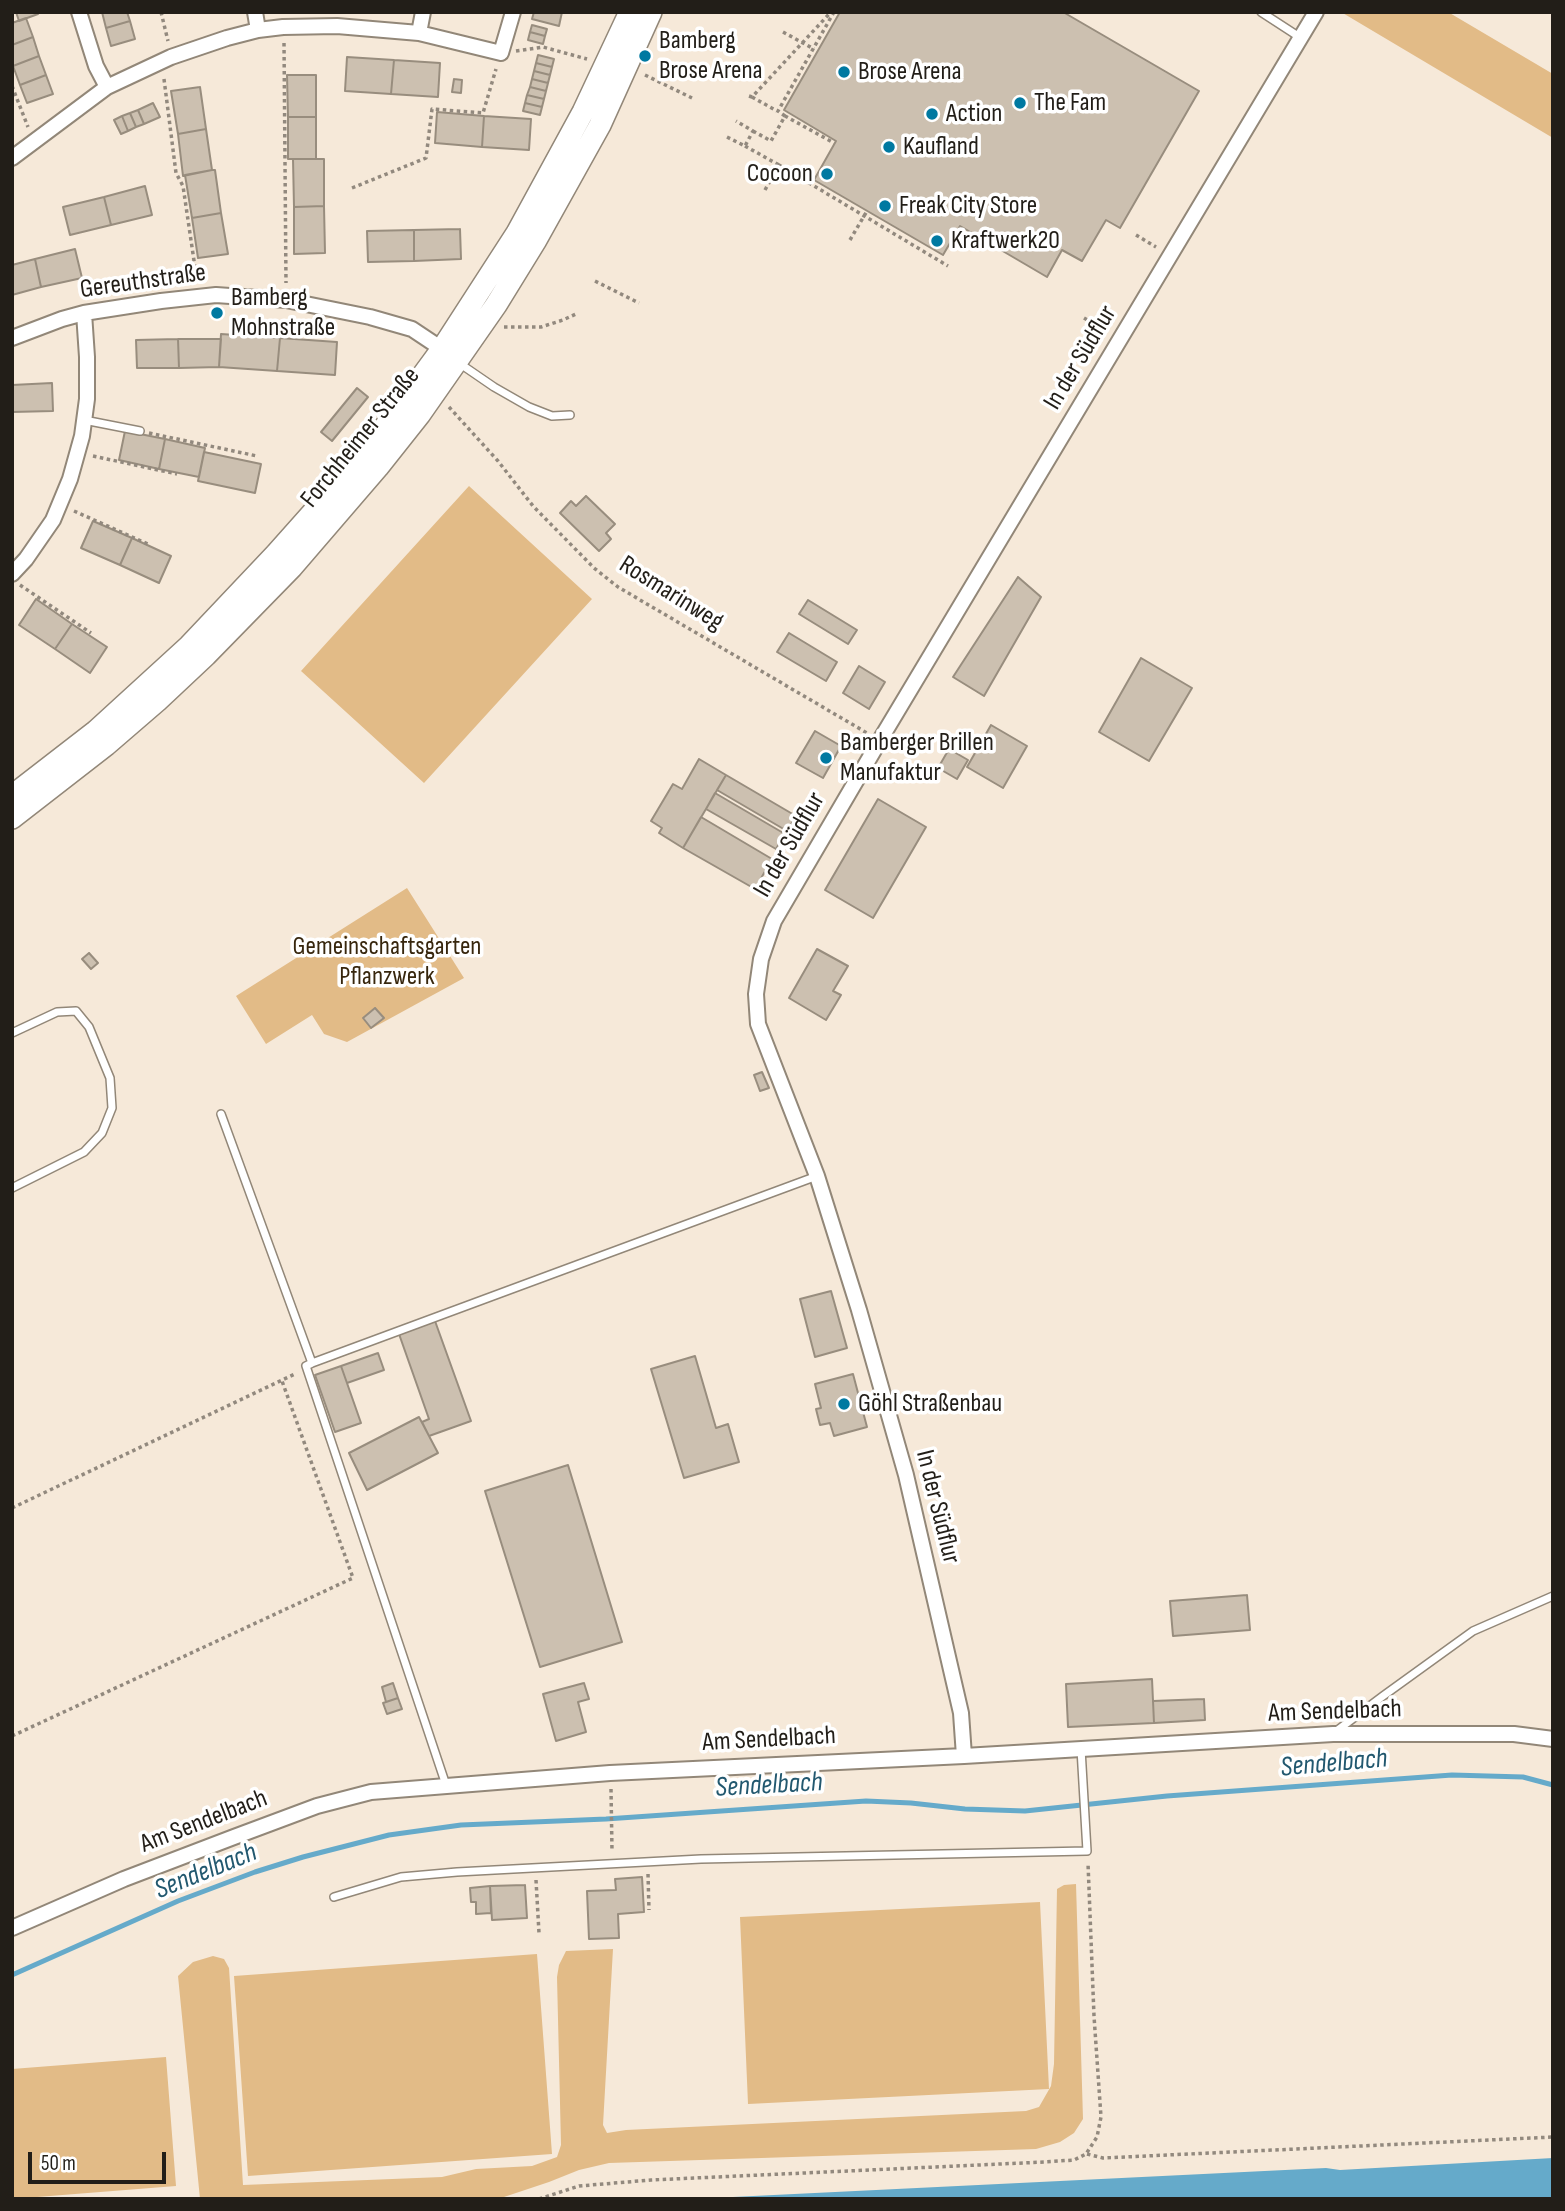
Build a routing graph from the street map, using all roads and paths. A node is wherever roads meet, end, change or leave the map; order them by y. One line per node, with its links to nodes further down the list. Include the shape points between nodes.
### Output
1 (79, 12): 23 (street)
2 (162, 12): 19 (path)
3 (255, 12): 12 (street)
4 (423, 12): 14 (street)
5 (513, 12): 18 (street)
6 (630, 12): 52 (street, Forchheimer Straße, via 550,174)
7 (651, 12): 49 (street, Forchheimer Straße, via 569,182)
8 (833, 12): 16 (path); 17 (path)
9 (1261, 12): 15 (lane)
10 (1316, 12): 15 (street, In der Südflur)
11 (284, 27): 12 (street); 14 (street); 44 (path)
12 (258, 30): 19 (street)
13 (783, 32): 16 (path)
14 (419, 33): 18 (street)
15 (1301, 38): 51 (street, In der Südflur)
16 (802, 42): 17 (path); 25 (path, via 750,96)
17 (814, 49): 25 (path)
18 (500, 53): 20 (path, via 543,47); 35 (path, via 483,113 432,109 426,158)
19 (166, 59): 23 (street); 43 (path, via 176,173 183,186)
20 (589, 60)
21 (645, 75): 24 (path)
22 (12, 86): 28 (path)
23 (107, 87): 33 (street)
24 (692, 99)
25 (778, 111): 26 (path)
26 (785, 116): 29 (path, via 771,141); 31 (path)
27 (736, 121): 29 (path)
28 (26, 123)
29 (753, 131): 32 (path)
30 (727, 137): 32 (path)
31 (834, 143)
32 (745, 146): 34 (path)
33 (12, 158)
34 (779, 165): 36 (path); 37 (path)
35 (352, 188)
36 (765, 190)
37 (865, 213): 39 (path); 41 (path)
38 (1136, 235): 40 (path)
39 (850, 240)
40 (1157, 247)
41 (948, 266)
42 (595, 281): 45 (path)
43 (199, 297): 44 (street, Gereuthstraße); 46 (street, Gereuthstraße)
44 (286, 300): 52 (street, Gereuthstraße, via 412,329)
45 (639, 303)
46 (84, 313): 50 (street, Gereuthstraße); 55 (street)
47 (578, 313): 49 (path, via 541,327 503,327)
48 (1084, 318): 51 (path)
49 (485, 320): 52 (street, Forchheimer Straße)
50 (12, 338)
51 (1120, 339): 65 (street, In der Südflur)
52 (449, 355): 54 (lane, via 529,407 552,416); 66 (street, Forchheimer Straße, via 285,544 189,646 96,732); 67 (street, Forchheimer Straße, via 420,414 292,567 157,701)
53 (449, 407): 65 (path, Rosmarinweg, via 533,506 618,587)
54 (570, 415)
55 (84, 420): 56 (lane); 57 (street)
56 (140, 431): 58 (path)
57 (77, 453): 59 (path); 60 (street)
58 (257, 456)
59 (177, 474)
60 (59, 504): 61 (path); 62 (street, via 53,520)
61 (150, 545)
62 (12, 574)
63 (12, 580): 64 (path)
64 (91, 633)
65 (880, 740): 70 (street, In der Südflur, via 774,921 761,959 758,1024)
66 (12, 796)
67 (12, 818)
68 (12, 1033): 71 (lane, via 57,1012 76,1011 89,1027 110,1078 112,1108 102,1133 84,1152)
69 (220, 1114): 72 (lane)
70 (817, 1176): 72 (lane); 80 (street, In der Südflur, via 906,1475 961,1713)
71 (12, 1188)
72 (309, 1365): 73 (path); 81 (lane)
73 (282, 1381): 74 (path); 77 (path, via 353,1578)
74 (12, 1508)
75 (1553, 1595): 76 (lane, via 1473,1631)
76 (1333, 1734): 78 (street, Am Sendelbach, via 1514,1734); 79 (street, Am Sendelbach)
77 (12, 1736)
78 (1553, 1739)
79 (1082, 1749): 80 (street, Am Sendelbach); 84 (lane)
80 (964, 1756): 81 (street, Am Sendelbach)
81 (446, 1785): 89 (street, Am Sendelbach, via 371,1792 317,1806 124,1879)
82 (611, 1795): 83 (path)
83 (612, 1838)
84 (1087, 1851): 85 (lane); 92 (path, via 1101,2117 1097,2137)
85 (647, 1862): 86 (lane); 88 (path)
86 (535, 1867): 87 (lane, via 401,1877); 90 (path)
87 (334, 1897)
88 (649, 1910)
89 (12, 1928)
90 (539, 1933)
91 (1553, 2137): 92 (path, via 1103,2158)
92 (1086, 2154): 93 (path, via 1074,2160 651,2180 579,2186)
93 (539, 2199)

